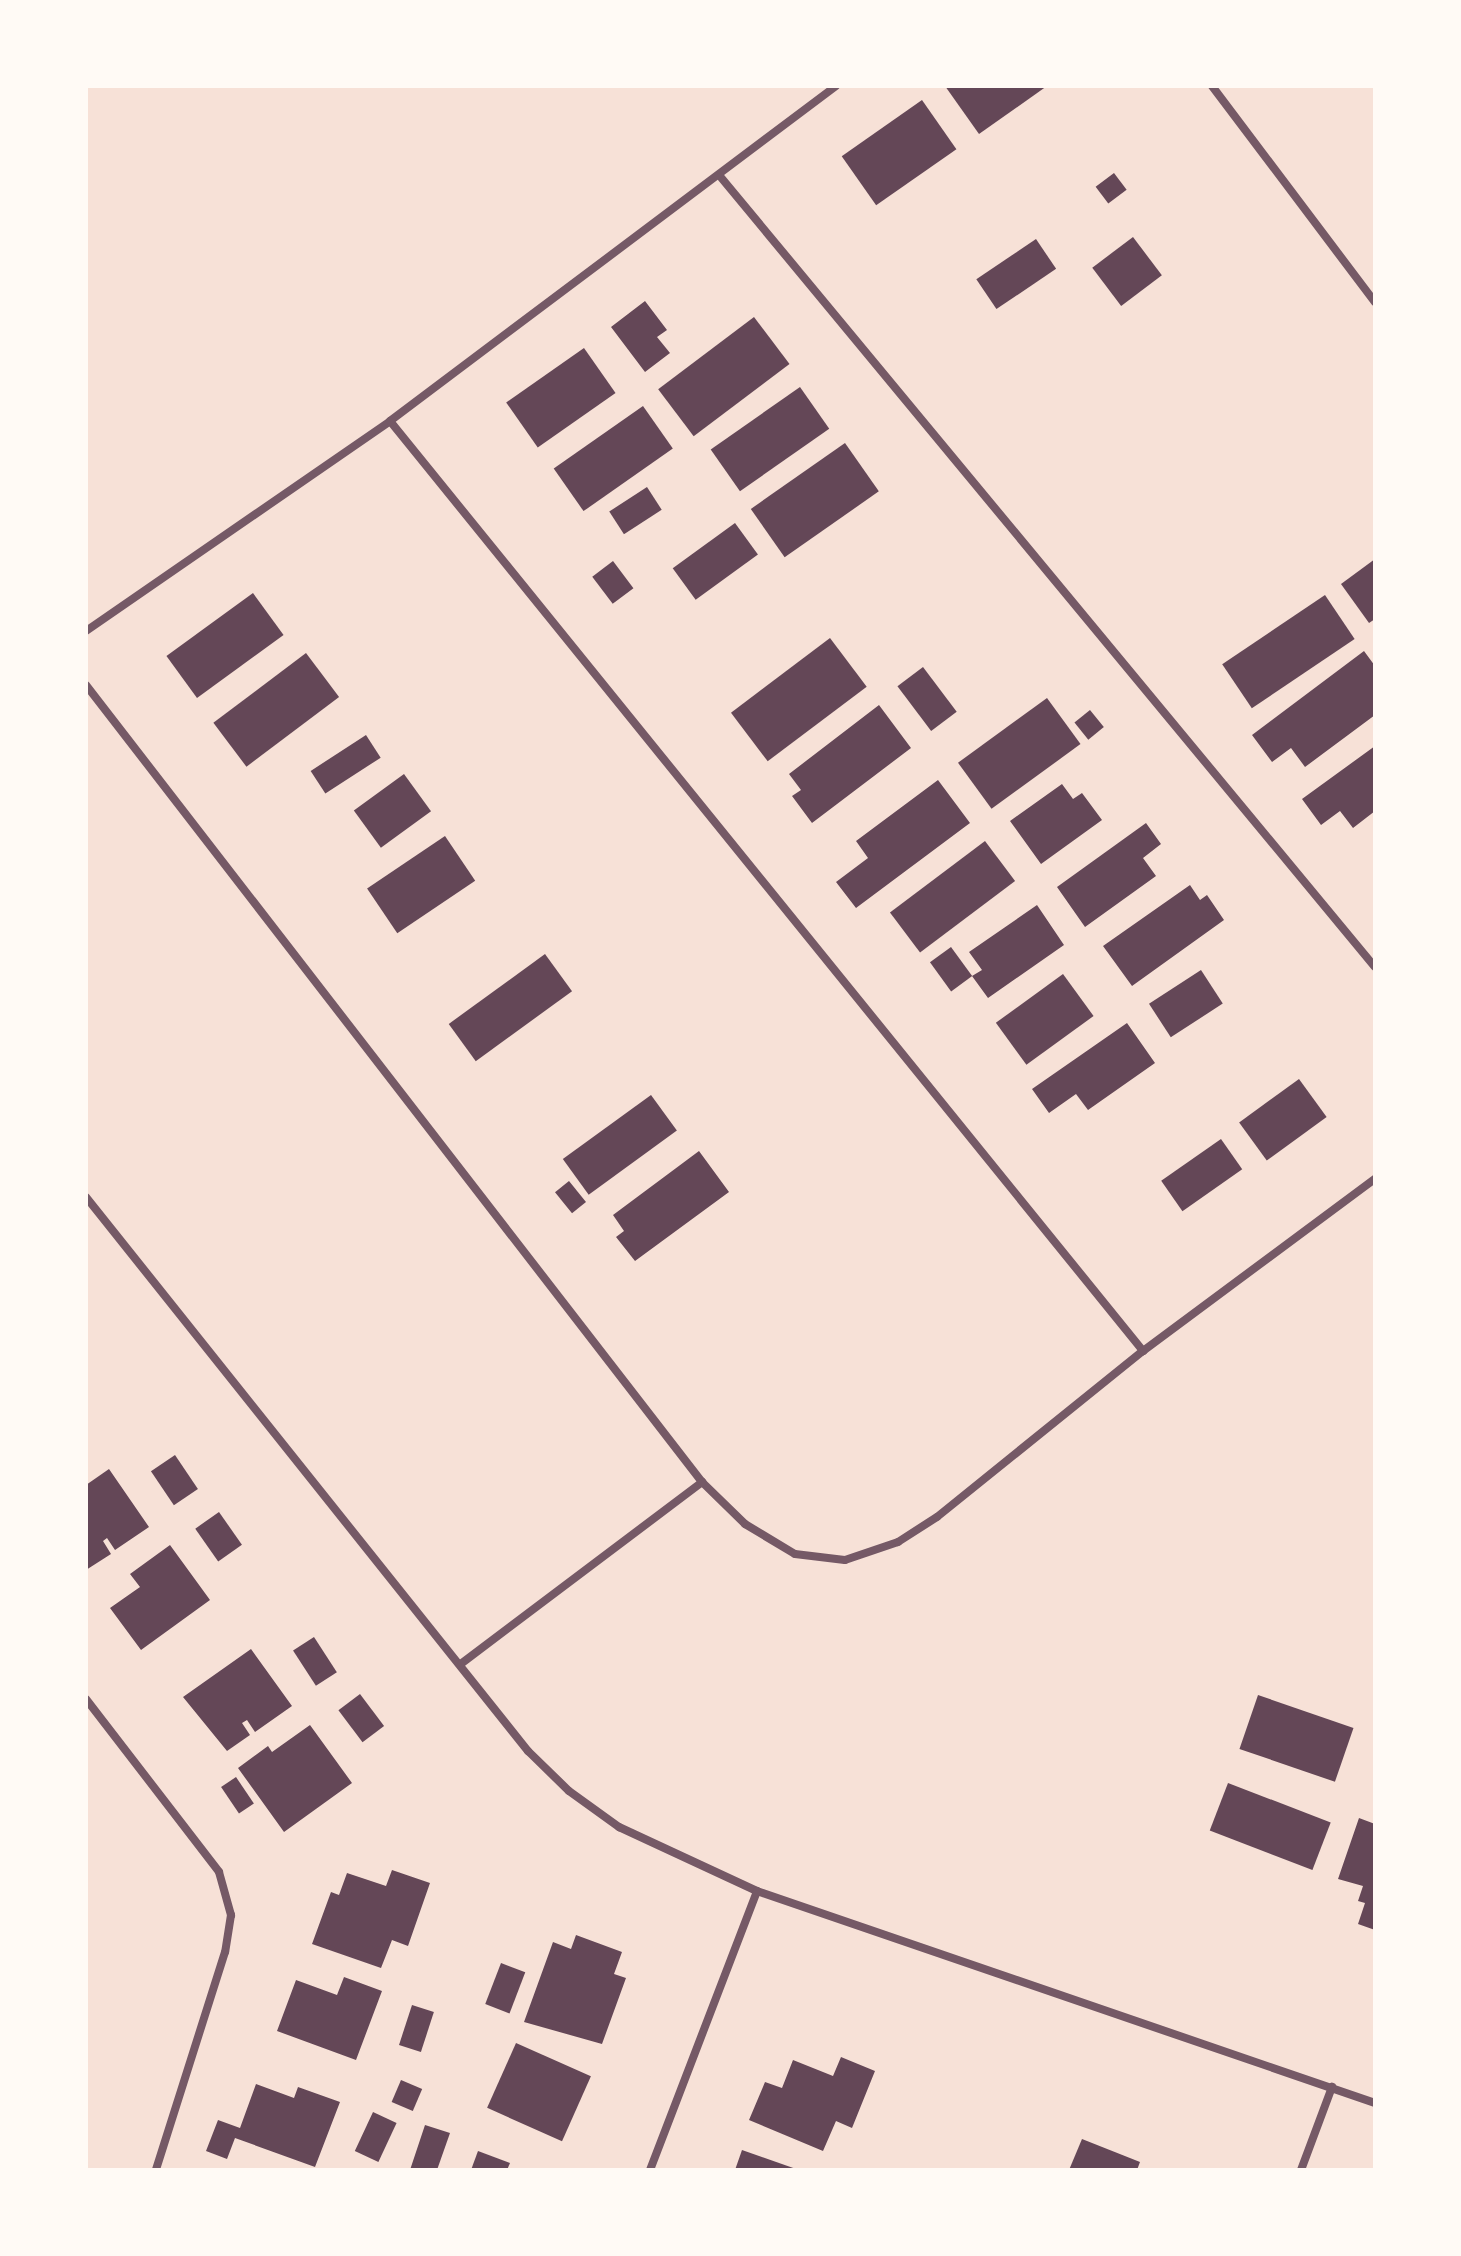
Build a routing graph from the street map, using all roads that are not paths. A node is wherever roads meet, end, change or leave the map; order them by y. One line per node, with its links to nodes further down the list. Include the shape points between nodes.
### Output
1 (836, 86): 3 (street)
2 (1212, 86): 4 (street)
3 (719, 175): 5 (street); 8 (street)
4 (1375, 302)
5 (390, 421): 6 (street); 11 (street)
6 (86, 631)
7 (86, 685): 12 (street)
8 (1375, 967)
9 (1375, 1179): 11 (street)
10 (86, 1197): 13 (street)
11 (1143, 1351): 12 (street, via 937,1517 898,1542 845,1560 795,1554 745,1524)
12 (702, 1482): 13 (street)
13 (462, 1663): 15 (street, via 528,1751 569,1791 619,1827)
14 (86, 1699): 18 (street, via 219,1872 231,1915 225,1952)
15 (757, 1891): 16 (street); 19 (street)
16 (1332, 2087): 17 (street); 20 (street)
17 (1375, 2103)
18 (156, 2170)
19 (650, 2170)
20 (1301, 2170)

